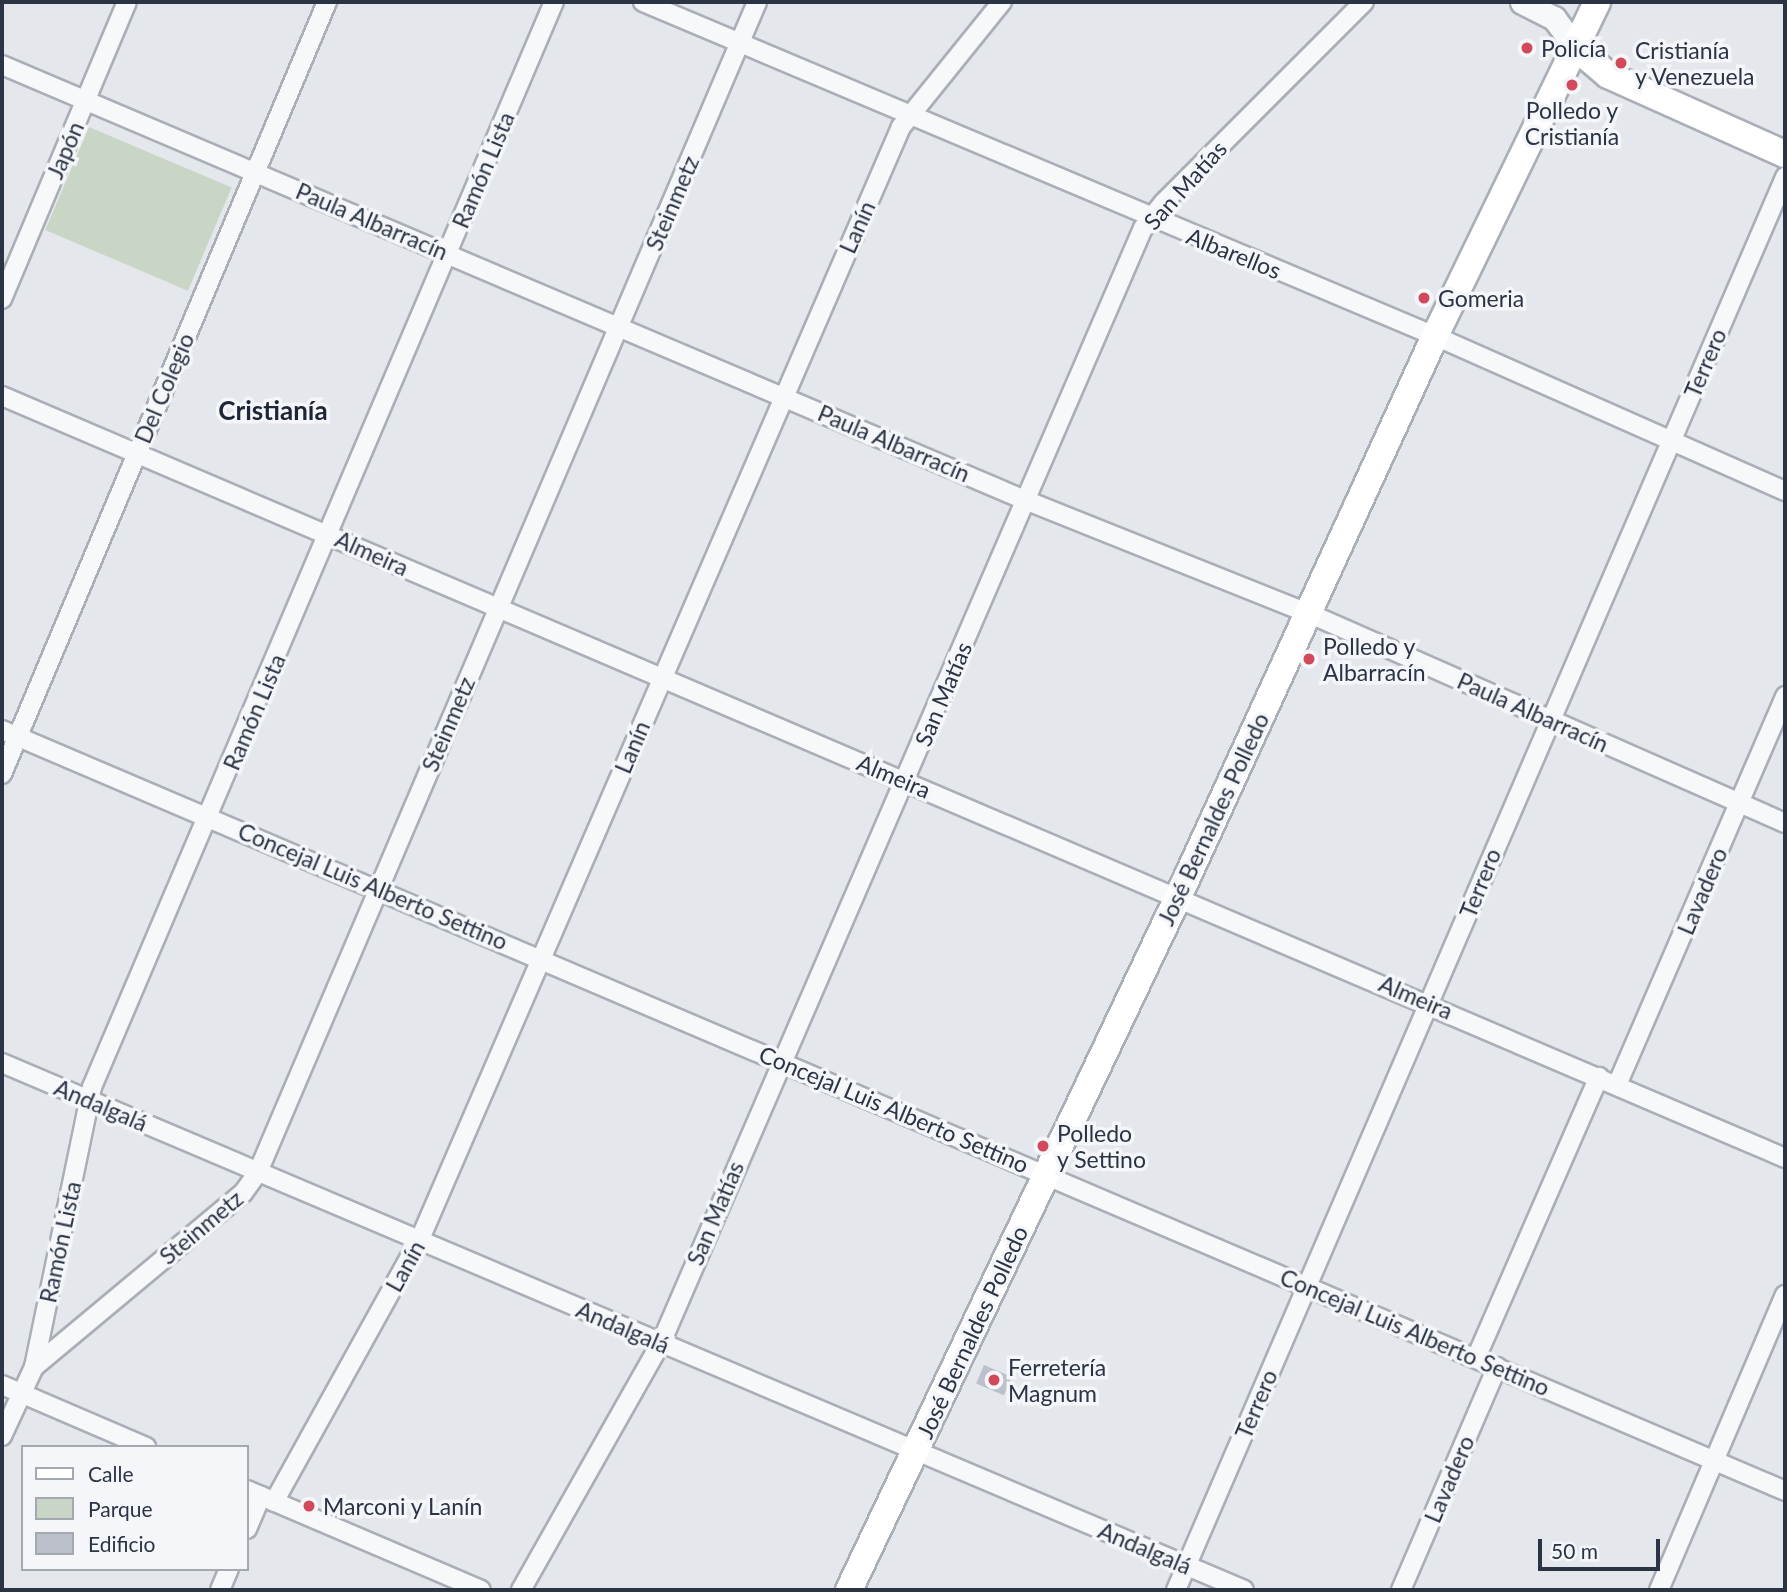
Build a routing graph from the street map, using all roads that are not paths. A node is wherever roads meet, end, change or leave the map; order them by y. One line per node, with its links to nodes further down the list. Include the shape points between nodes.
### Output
1 (127, 2): 13 (street, Japón)
2 (327, 2): 16 (street, Del Colegio)
3 (554, 2): 19 (street, Ramón Lista)
4 (643, 2): 10 (street, Albarellos)
5 (757, 2): 10 (street, Steinmetz)
6 (1002, 2): 14 (street, Lanín)
7 (1364, 2): 18 (street, San Matías)
8 (1522, 2): 11 (street, via 1554,18)
9 (1597, 2): 11 (main road, José Bernaldes Polledo)
10 (739, 44): 14 (street, Albarellos); 21 (street, Steinmetz)
11 (1574, 46): 15 (main road, via 1608,75); 22 (main road, José Bernaldes Polledo)
12 (2, 65): 13 (street, Paula Albarracín)
13 (87, 99): 16 (street, Paula Albarracín); 20 (street, Japón)
14 (907, 117): 18 (street, Albarellos); 23 (street, Lanín)
15 (1785, 153)
16 (255, 171): 19 (street, Paula Albarracín); 26 (street, Del Colegio)
17 (1785, 177): 25 (street, Terrero)
18 (1149, 218): 22 (street, Albarellos); 28 (street, San Matías)
19 (449, 253): 21 (street, Paula Albarracín); 29 (street, Ramón Lista)
20 (2, 299)
21 (620, 326): 23 (street, Paula Albarracín); 30 (street, Steinmetz)
22 (1435, 336): 25 (street, Albarellos); 31 (main road, José Bernaldes Polledo)
23 (784, 395): 28 (street, Paula Albarracín); 32 (street, Lanín)
24 (2, 396): 26 (street, Almeira)
25 (1671, 442): 27 (street, Albarellos); 34 (street, Terrero)
26 (137, 453): 29 (street, Almeira); 35 (street, Del Colegio)
27 (1785, 491)
28 (1025, 500): 31 (street, Paula Albarracín); 37 (street, San Matías)
29 (330, 534): 30 (street, Almeira); 39 (street, Ramón Lista)
30 (497, 609): 32 (street, Almeira); 41 (street, Steinmetz)
31 (1308, 613): 34 (street, Paula Albarracín); 42 (main road, José Bernaldes Polledo)
32 (662, 677): 37 (street, Almeira); 43 (street, Lanín)
33 (1785, 696): 38 (street, Lavadero)
34 (1551, 720): 38 (street, Paula Albarracín); 44 (street, Terrero)
35 (10, 734): 36 (street, Del Colegio); 39 (street, Concejal Luis Alberto Settino)
36 (2, 774)
37 (905, 782): 42 (street, Almeira); 45 (street, San Matías)
38 (1740, 803): 40 (street, Paula Albarracín); 48 (street, Lavadero)
39 (209, 815): 41 (street, Concejal Luis Alberto Settino); 49 (street, Ramón Lista)
40 (1785, 822)
41 (376, 891): 43 (street, Concejal Luis Alberto Settino); 51 (street, Steinmetz)
42 (1179, 895): 44 (street, Almeira); 52 (main road, José Bernaldes Polledo)
43 (542, 958): 45 (street, Concejal Luis Alberto Settino); 53 (street, Lanín)
44 (1431, 1003): 47 (street, Almeira); 54 (street, Terrero)
45 (779, 1061): 52 (street, Concejal Luis Alberto Settino); 56 (street, San Matías)
46 (2, 1063): 49 (street, Andalgalá)
47 (1599, 1077): 48 (street, Almeira); 57 (street)
48 (1617, 1085): 50 (street, Almeira)
49 (89, 1100): 51 (street, Andalgalá); 58 (street, Ramón Lista)
50 (1785, 1158)
51 (258, 1172): 53 (street, Andalgalá); 58 (street, Steinmetz, via 243,1194)
52 (1045, 1173): 54 (street, Concejal Luis Alberto Settino); 64 (main road, José Bernaldes Polledo)
53 (420, 1239): 56 (street, Andalgalá); 67 (street, Lanín)
54 (1306, 1287): 57 (street, Concejal Luis Alberto Settino); 69 (street, Terrero)
55 (1785, 1295): 65 (street)
56 (661, 1343): 64 (street, Andalgalá); 73 (street, San Matías)
57 (1476, 1357): 59 (street, Concejal Luis Alberto Settino)
58 (34, 1367): 61 (street, Ramón Lista)
59 (1497, 1367): 65 (street, Concejal Luis Alberto Settino); 77 (street, Lavadero)
60 (2, 1385): 61 (street)
61 (21, 1393): 62 (street, Ramón Lista); 63 (street)
62 (2, 1436)
63 (141, 1445)
64 (917, 1453): 69 (street, Andalgalá); 74 (main road, José Bernaldes Polledo)
65 (1715, 1460): 66 (street, Concejal Luis Alberto Settino); 78 (street)
66 (1785, 1491)
67 (260, 1496): 68 (street, Lanín); 72 (street)
68 (248, 1526)
69 (1187, 1565): 75 (street, Terrero); 76 (street, Andalgalá)
70 (228, 1571): 71 (street)
71 (220, 1590)
72 (481, 1590)
73 (521, 1590)
74 (849, 1590)
75 (1176, 1590)
76 (1244, 1590)
77 (1401, 1590)
78 (1659, 1590)

